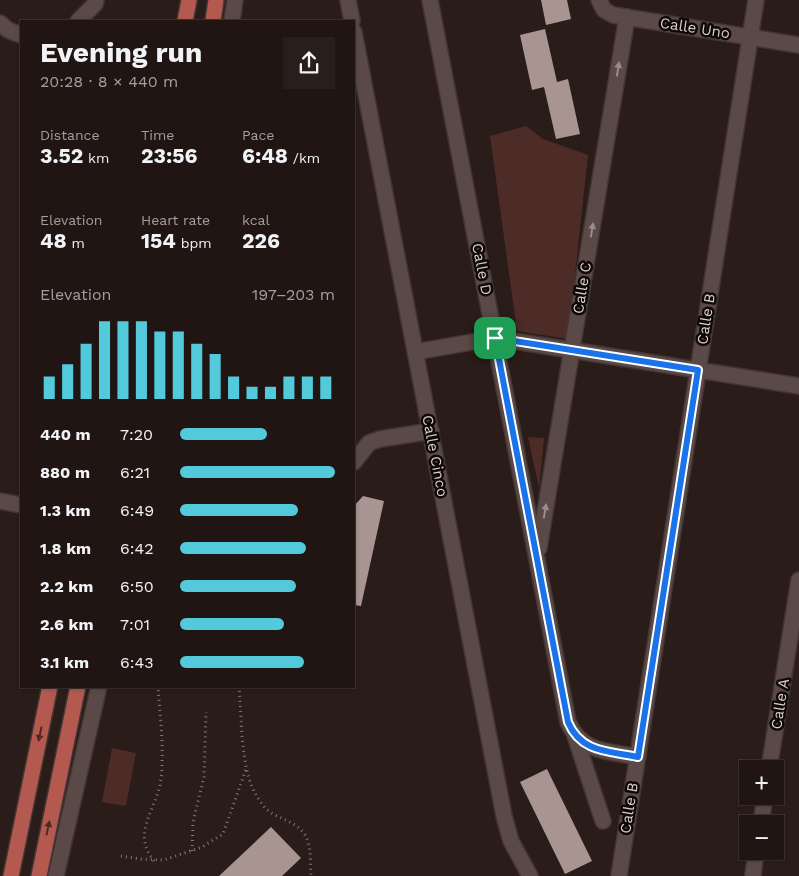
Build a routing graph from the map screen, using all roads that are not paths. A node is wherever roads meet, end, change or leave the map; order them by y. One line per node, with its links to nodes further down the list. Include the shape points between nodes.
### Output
1 (96, 0): 10 (street)
2 (189, 0): 11 (main road)
3 (216, 0): 12 (main road)
4 (235, 0): 13 (street)
5 (348, 0): 14 (street)
6 (430, 0): 20 (street, Calle D)
7 (599, 0): 9 (street, Calle Uno, via 608,13)
8 (756, 0): 18 (street, Calle B)
9 (627, 17): 18 (street, Calle Uno); 21 (street, Calle C, one-way to 9)
10 (79, 20)
11 (185, 20)
12 (213, 20)
13 (232, 20)
14 (352, 20)
15 (0, 23): 16 (street)
16 (20, 35)
17 (355, 37): 22 (street, Calle Cinco)
18 (750, 37): 19 (street, Calle Uno); 23 (street, Calle B)
19 (799, 45)
20 (495, 338): 21 (street); 22 (street); 29 (street, Calle D)
21 (572, 350): 23 (street); 29 (street, Calle C, one-way to 21)
22 (416, 352): 25 (street, Calle Cinco)
23 (698, 370): 24 (street); 35 (street, Calle B)
24 (799, 386)
25 (431, 431): 26 (street, via 369,443); 43 (street, Calle Cinco, via 504,816 511,841)
26 (355, 461)
27 (0, 501): 28 (street)
28 (20, 505)
29 (537, 559): 34 (street, Calle D, via 566,714)
30 (799, 580): 36 (street, Calle A)
31 (50, 688): 40 (main road, one-way to 40)
32 (78, 688): 41 (main road, one-way to 32)
33 (99, 688): 42 (street)
34 (575, 736): 35 (street, via 594,749); 37 (street, Calle D)
35 (638, 757): 44 (street, Calle B)
36 (770, 760)
37 (603, 821)
38 (755, 860): 39 (street)
39 (753, 875)
40 (11, 876)
41 (39, 876)
42 (56, 876)
43 (530, 876)
44 (619, 876)

